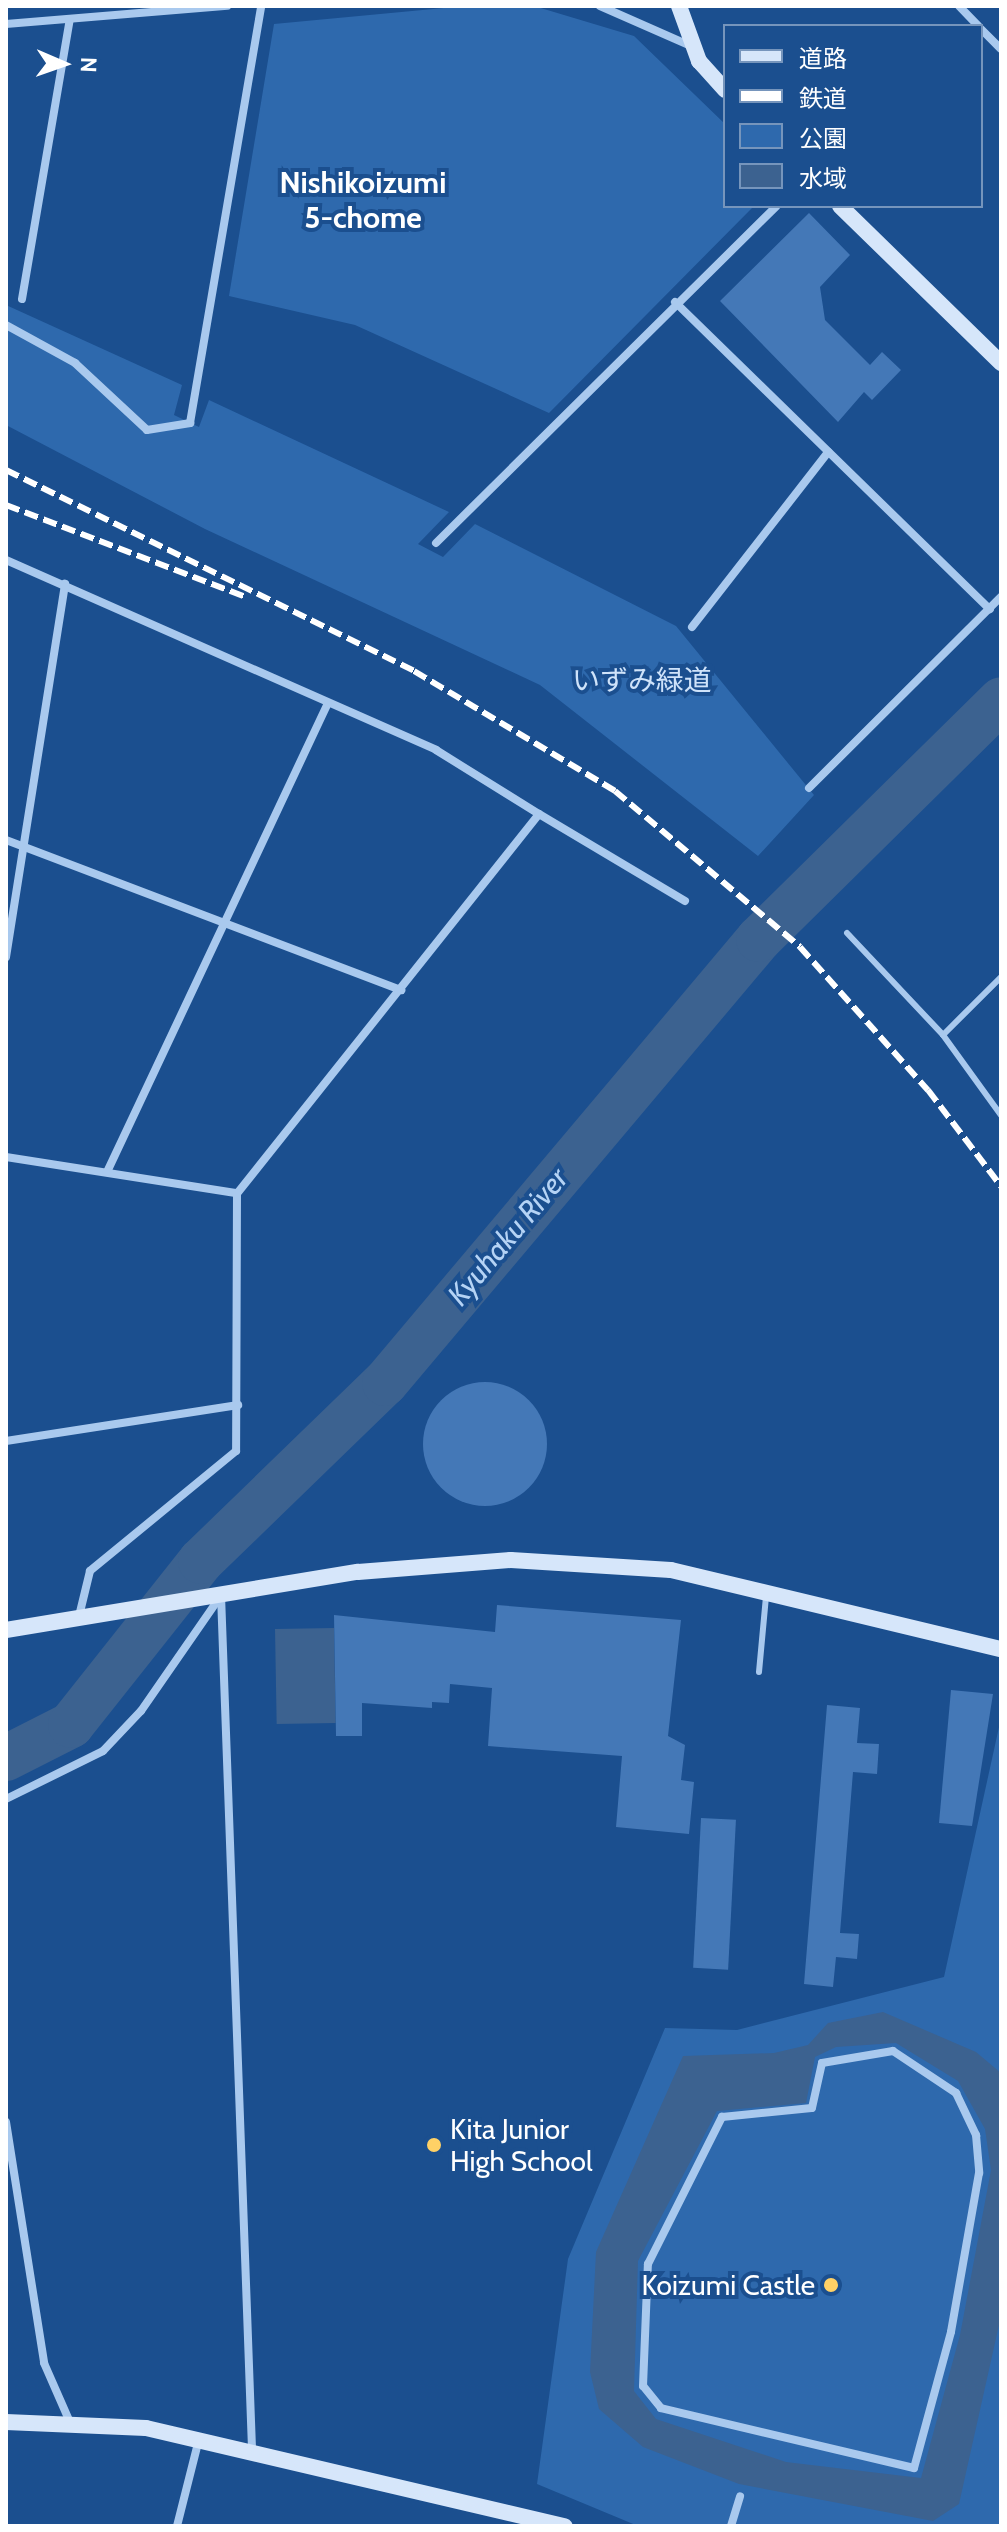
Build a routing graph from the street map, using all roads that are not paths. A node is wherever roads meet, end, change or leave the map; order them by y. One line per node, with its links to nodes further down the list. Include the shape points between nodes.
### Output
1 (227, 6): 6 (street)
2 (261, 6): 18 (street, via 190,423 147,430 75,363)
3 (600, 6): 11 (street)
4 (679, 6): 11 (street)
5 (959, 6): 9 (street)
6 (154, 9): 7 (street)
7 (70, 19): 8 (street); 16 (street)
8 (6, 24)
9 (977, 24)
10 (983, 30): 12 (street)
11 (691, 46): 13 (street)
12 (1001, 49)
13 (723, 87)
14 (774, 208): 17 (street)
15 (842, 208): 19 (street)
16 (22, 299)
17 (675, 302): 20 (street); 21 (street)
18 (6, 325)
19 (1001, 363)
20 (828, 452): 25 (street); 26 (street)
21 (436, 543)
22 (6, 560): 23 (street)
23 (65, 584): 27 (street); 31 (street)
24 (1001, 597): 25 (street)
25 (990, 609): 28 (street)
26 (692, 627)
27 (328, 703): 29 (street, via 436,750); 33 (street)
28 (809, 788)
29 (539, 814): 32 (street); 37 (street)
30 (6, 840): 31 (street)
31 (23, 846): 33 (street); 35 (street)
32 (685, 901)
33 (225, 923): 37 (street); 41 (street)
34 (847, 933): 38 (lane)
35 (6, 957)
36 (1001, 977): 38 (lane)
37 (401, 990): 42 (street)
38 (943, 1035): 39 (lane)
39 (1001, 1115)
40 (6, 1157): 41 (street)
41 (107, 1172): 42 (street)
42 (237, 1193): 43 (street)
43 (238, 1405): 44 (street); 47 (street, via 236,1451 224,1467 90,1571)
44 (6, 1441)
45 (768, 1588): 46 (street, via 671,1570 511,1560 358,1572); 49 (street); 50 (lane)
46 (221, 1595): 47 (street); 51 (street, via 191,1646 103,1751); 57 (street)
47 (79, 1616): 48 (street)
48 (6, 1630)
49 (1001, 1649)
50 (759, 1672)
51 (6, 1799)
52 (6, 2122): 53 (street, via 44,2363)
53 (69, 2420): 54 (street); 56 (street)
54 (6, 2422)
55 (758, 2434): 55 (street, via 661,2408 643,2386 648,2264 722,2117 812,2108 822,2063 893,2051 956,2093 976,2135 979,2173 951,2332 914,2468)
56 (199, 2438): 57 (street); 60 (street)
57 (252, 2450): 59 (street)
58 (740, 2496): 62 (street)
59 (539, 2521): 61 (street)
60 (177, 2526)
61 (565, 2526)
62 (731, 2526)

